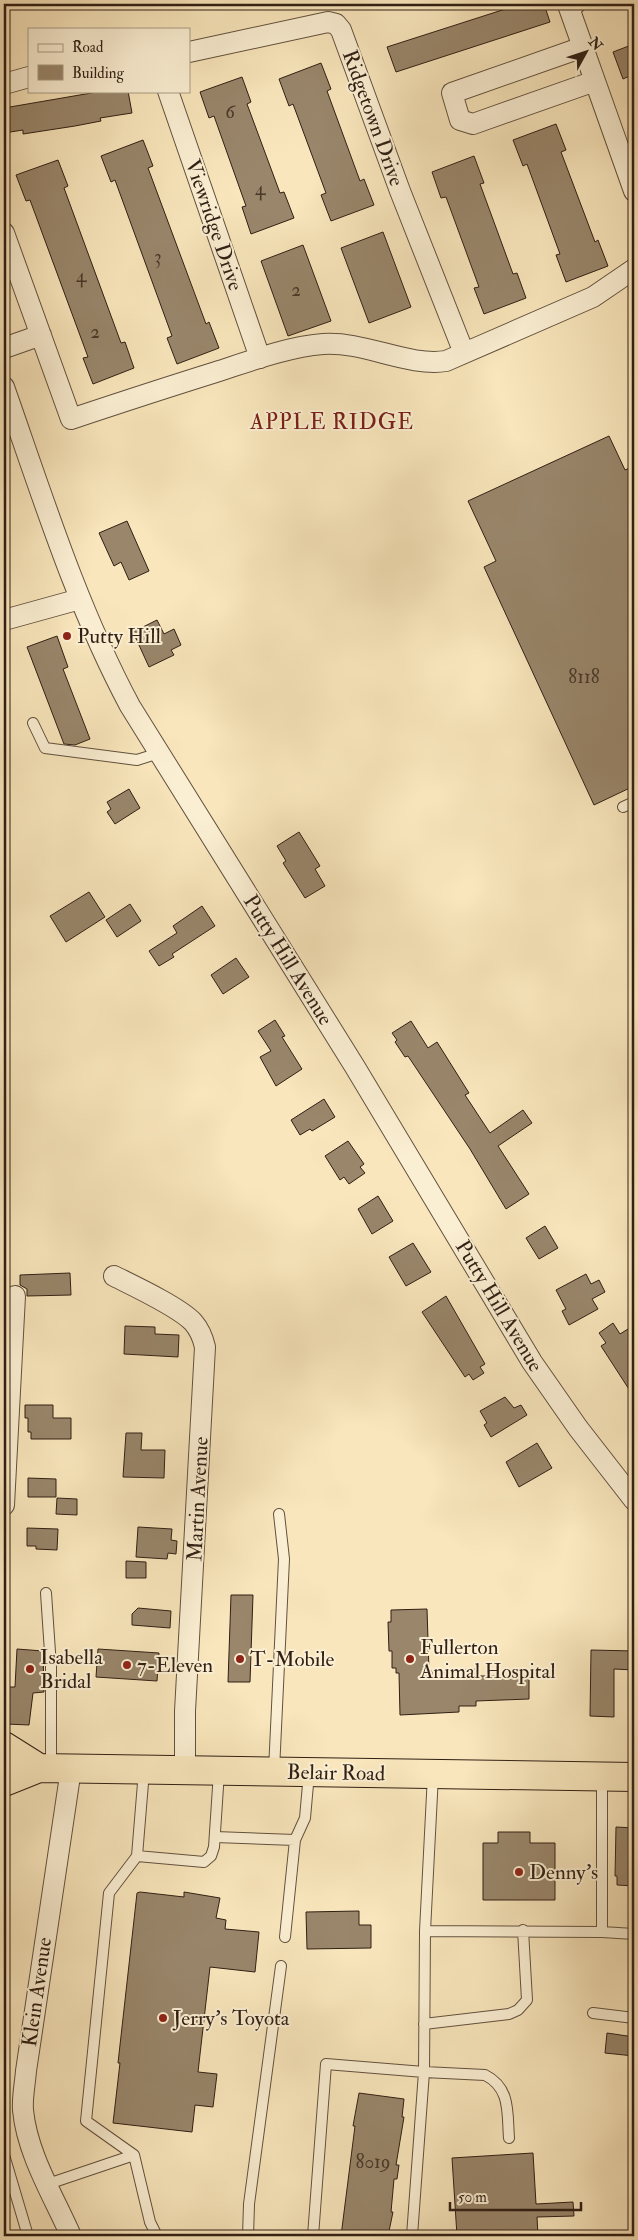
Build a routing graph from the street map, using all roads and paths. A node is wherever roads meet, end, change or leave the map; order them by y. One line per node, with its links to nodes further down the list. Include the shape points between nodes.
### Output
1 (570, 4): 2 (street)
2 (583, 47): 5 (street); 5 (street, via 452,94 460,120 473,124)
3 (190, 52): 13 (street, Ridgetown Drive, via 328,22 336,24)
4 (28, 77): 6 (street)
5 (595, 81): 8 (street)
6 (4, 84)
7 (168, 92): 14 (street, Viewridge Drive)
8 (634, 191)
9 (4, 233): 11 (street)
10 (634, 269): 13 (street, via 593,297)
11 (41, 335): 12 (street); 14 (street, via 71,419)
12 (4, 348)
13 (464, 353): 14 (street, via 435,363 326,344)
14 (260, 358)
15 (4, 387): 16 (street, Putty Hill Avenue)
16 (80, 599): 17 (street); 19 (street, Putty Hill Avenue, via 114,676)
17 (4, 620)
18 (33, 723): 19 (lane, via 45,748 138,760)
19 (159, 753): 24 (street, Putty Hill Avenue, via 355,1066 532,1362)
20 (634, 802): 21 (lane)
21 (623, 807)
22 (114, 1276): 31 (street, Martin Avenue, via 192,1321 205,1347 185,1711)
23 (15, 1296): 25 (street)
24 (634, 1500)
25 (4, 1505)
26 (279, 1514): 33 (lane, via 284,1560)
27 (46, 1593): 29 (lane)
28 (4, 1746): 29 (highway)
29 (54, 1769): 30 (highway, Belair Road); 38 (highway, Belair Road); 55 (street, Klein Avenue, via 39,1974 24,2099 27,2131)
30 (144, 1770): 31 (highway, Belair Road); 41 (lane)
31 (185, 1771): 32 (highway, Belair Road)
32 (219, 1771): 33 (highway, Belair Road); 39 (lane)
33 (274, 1772): 34 (highway, Belair Road)
34 (309, 1772): 35 (highway, Belair Road); 40 (lane, via 305,1818)
35 (433, 1775): 37 (highway, Belair Road); 43 (lane)
36 (634, 1777): 37 (highway, Belair Road)
37 (602, 1778): 44 (lane)
38 (4, 1782)
39 (215, 1837): 40 (lane); 41 (lane, via 211,1856 204,1862)
40 (295, 1840): 46 (lane)
41 (137, 1856): 53 (lane, via 109,1893 86,2121)
42 (523, 1930): 43 (lane); 44 (lane); 50 (lane, via 527,2000 518,2010 509,2014)
43 (425, 1931): 50 (lane)
44 (602, 1932): 45 (lane)
45 (634, 1934)
46 (285, 1937)
47 (281, 1966): 59 (lane, via 249,2204)
48 (593, 2013): 49 (lane)
49 (634, 2018)
50 (424, 2024): 51 (lane)
51 (424, 2072): 52 (lane, via 492,2078 505,2094); 60 (lane, via 326,2064); 61 (lane)
52 (509, 2138)
53 (134, 2155): 55 (lane); 58 (lane, via 150,2222)
54 (4, 2156): 56 (lane)
55 (48, 2184): 57 (street, Klein Avenue)
56 (28, 2236)
57 (72, 2236)
58 (157, 2236)
59 (248, 2236)
60 (313, 2236)
61 (412, 2236)

